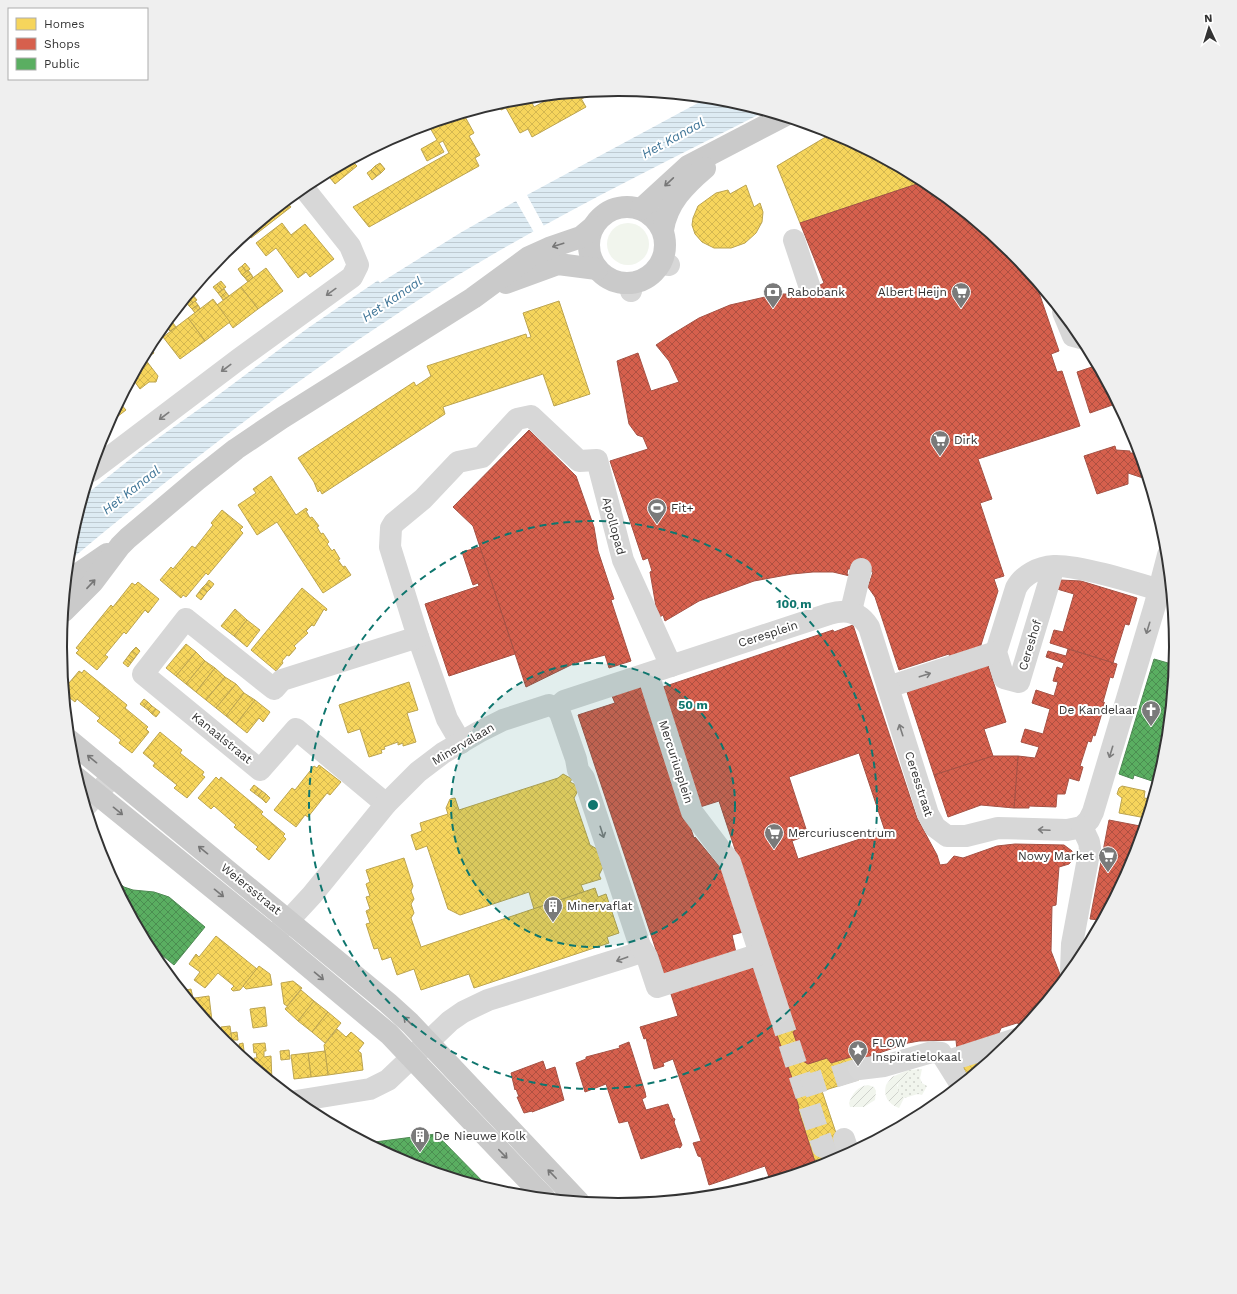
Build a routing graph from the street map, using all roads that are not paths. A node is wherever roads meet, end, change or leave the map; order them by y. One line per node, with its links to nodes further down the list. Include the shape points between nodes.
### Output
1 (778, 119): 2 (main road)
2 (738, 140): 4 (main road, one-way to 4, via 688,166); 6 (main road, via 694,177 675,199 665,216)
3 (307, 192): 11 (street, one-way to 11, via 350,246 358,265 352,277 239,358)
4 (641, 209): 5 (main road, via 630,206 618,207 599,218); 6 (main road, via 650,213)
5 (593, 228): 8 (main road, via 589,238 589,249 591,260); 10 (main road, one-way to 10, via 581,237 529,257)
6 (663, 230): 8 (main road, via 666,240 666,263 649,277 630,287 606,277)
7 (794, 240): 9 (street)
8 (597, 269): 10 (main road, via 558,264)
9 (809, 285)
10 (478, 294): 12 (main road, via 236,449)
11 (98, 466)
12 (120, 546): 16 (main road); 18 (main road, one-way to 12, via 93,582)
13 (1054, 566): 17 (street, via 1084,570); 21 (street, via 1028,573 1020,579); 21 (street, Cereshof, via 1019,682 1004,678)
14 (861, 569): 19 (street)
15 (1164, 570): 17 (street)
16 (72, 578)
17 (1159, 590): 31 (street, one-way to 31, via 1093,812)
18 (68, 606)
19 (851, 611): 22 (street, Ceresplein, via 829,614); 24 (street, via 863,618 869,627 888,680)
20 (418, 637): 22 (street, Apollopad, via 390,547 391,528 458,462 482,457 517,419 531,416 579,461 597,460 623,560); 26 (street, via 447,719); 30 (street, Kanaalstraat, via 282,680 274,689 186,619 143,674 260,770 296,729)
21 (996, 652): 24 (street, one-way to 21)
22 (671, 666): 23 (street, Ceresplein)
23 (648, 674): 25 (street, Minervalaan, via 564,701); 35 (street, Mercuriusplein, via 692,812 730,862)
24 (888, 687): 31 (street, Ceresstraat, one-way to 24, via 1067,830 998,828 956,837 940,832 928,814)
25 (556, 708): 26 (street, Minervalaan, via 549,705 503,720); 34 (street, one-way to 34, via 563,719 578,770 584,778)
26 (461, 742): 30 (street, Minervalaan, via 418,772)
27 (77, 746): 28 (main road, Weiersstraat, one-way to 27)
28 (113, 776): 29 (street); 32 (main road, Weiersstraat, one-way to 28)
29 (92, 800): 33 (main road, Weiersstraat, one-way to 33)
30 (386, 804): 32 (street, Minervalaan, via 312,895)
31 (1082, 827): 36 (street, via 1090,848 1072,944)
32 (288, 920): 33 (street, Minervalaan); 38 (main road, Weiersstraat, one-way to 32, via 388,1003)
33 (273, 937): 40 (main road, Weiersstraat, one-way to 40, via 384,1030)
34 (640, 946): 35 (street, via 647,957 657,987); 38 (street, one-way to 38, via 635,954 475,1006 450,1021)
35 (760, 954): 37 (street, Mercuriusplein)
36 (1071, 961)
37 (778, 1012)
38 (428, 1043): 40 (street); 46 (main road, Weiersstraat, one-way to 38)
39 (1000, 1044): 41 (street)
40 (412, 1058): 44 (street, via 388,1080 370,1089); 45 (main road, Weiersstraat, one-way to 45)
41 (948, 1062): 42 (street, via 941,1053 932,1052 884,1066); 43 (street)
42 (859, 1069)
43 (959, 1081)
44 (303, 1100)
45 (540, 1193)
46 (574, 1196)

